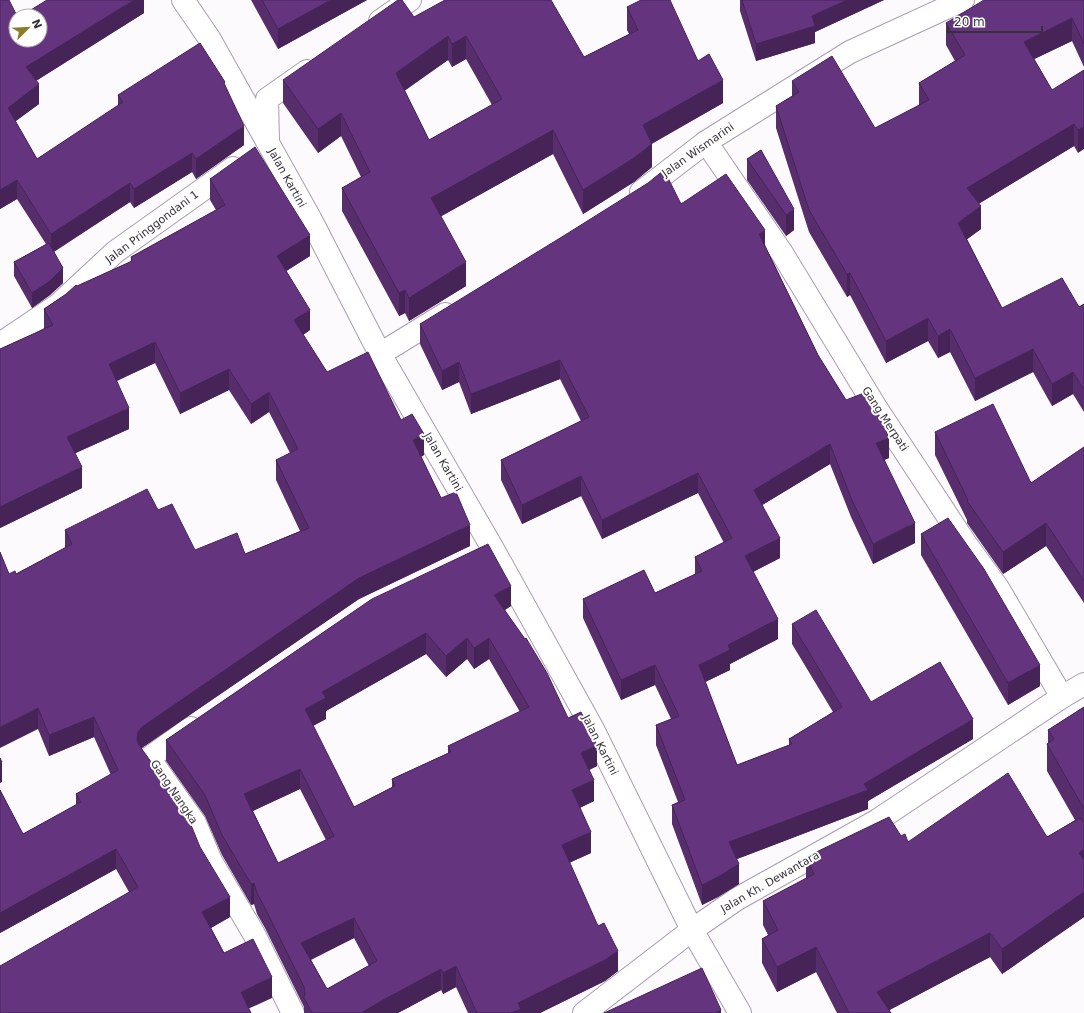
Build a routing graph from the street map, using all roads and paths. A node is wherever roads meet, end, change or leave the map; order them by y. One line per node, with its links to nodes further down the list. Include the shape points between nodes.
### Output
1 (183, 0): 7 (street, Jalan Kartini, via 208,38)
2 (410, 0): 4 (street)
3 (963, 0): 6 (street, Jalan Wismarini, via 850,52)
4 (365, 31)
5 (326, 58): 7 (street, via 267,99)
6 (706, 142): 8 (street, Jalan Wismarini); 15 (street, Gang Merpati, via 782,253 875,406 998,588)
7 (268, 143): 10 (street, Jalan Pringgondani 1, via 115,252 58,305); 11 (street, Jalan Kartini)
8 (627, 200)
9 (460, 304): 11 (street)
10 (0, 344)
11 (380, 354): 12 (street, Jalan Kartini)
12 (494, 549): 13 (street); 17 (street, Jalan Kartini, via 593,729)
13 (472, 559)
14 (1084, 684): 15 (street, Jalan Kh. Dewantara)
15 (1062, 697): 17 (street, Jalan Kh. Dewantara, via 878,820 737,900)
16 (205, 719): 18 (street, Gang Nangka, via 149,758 195,823 211,861 254,934)
17 (692, 930): 19 (street, Jalan Kh. Dewantara); 20 (street, Jalan Kartini)
18 (294, 1013)
19 (584, 1013)
20 (740, 1013)

